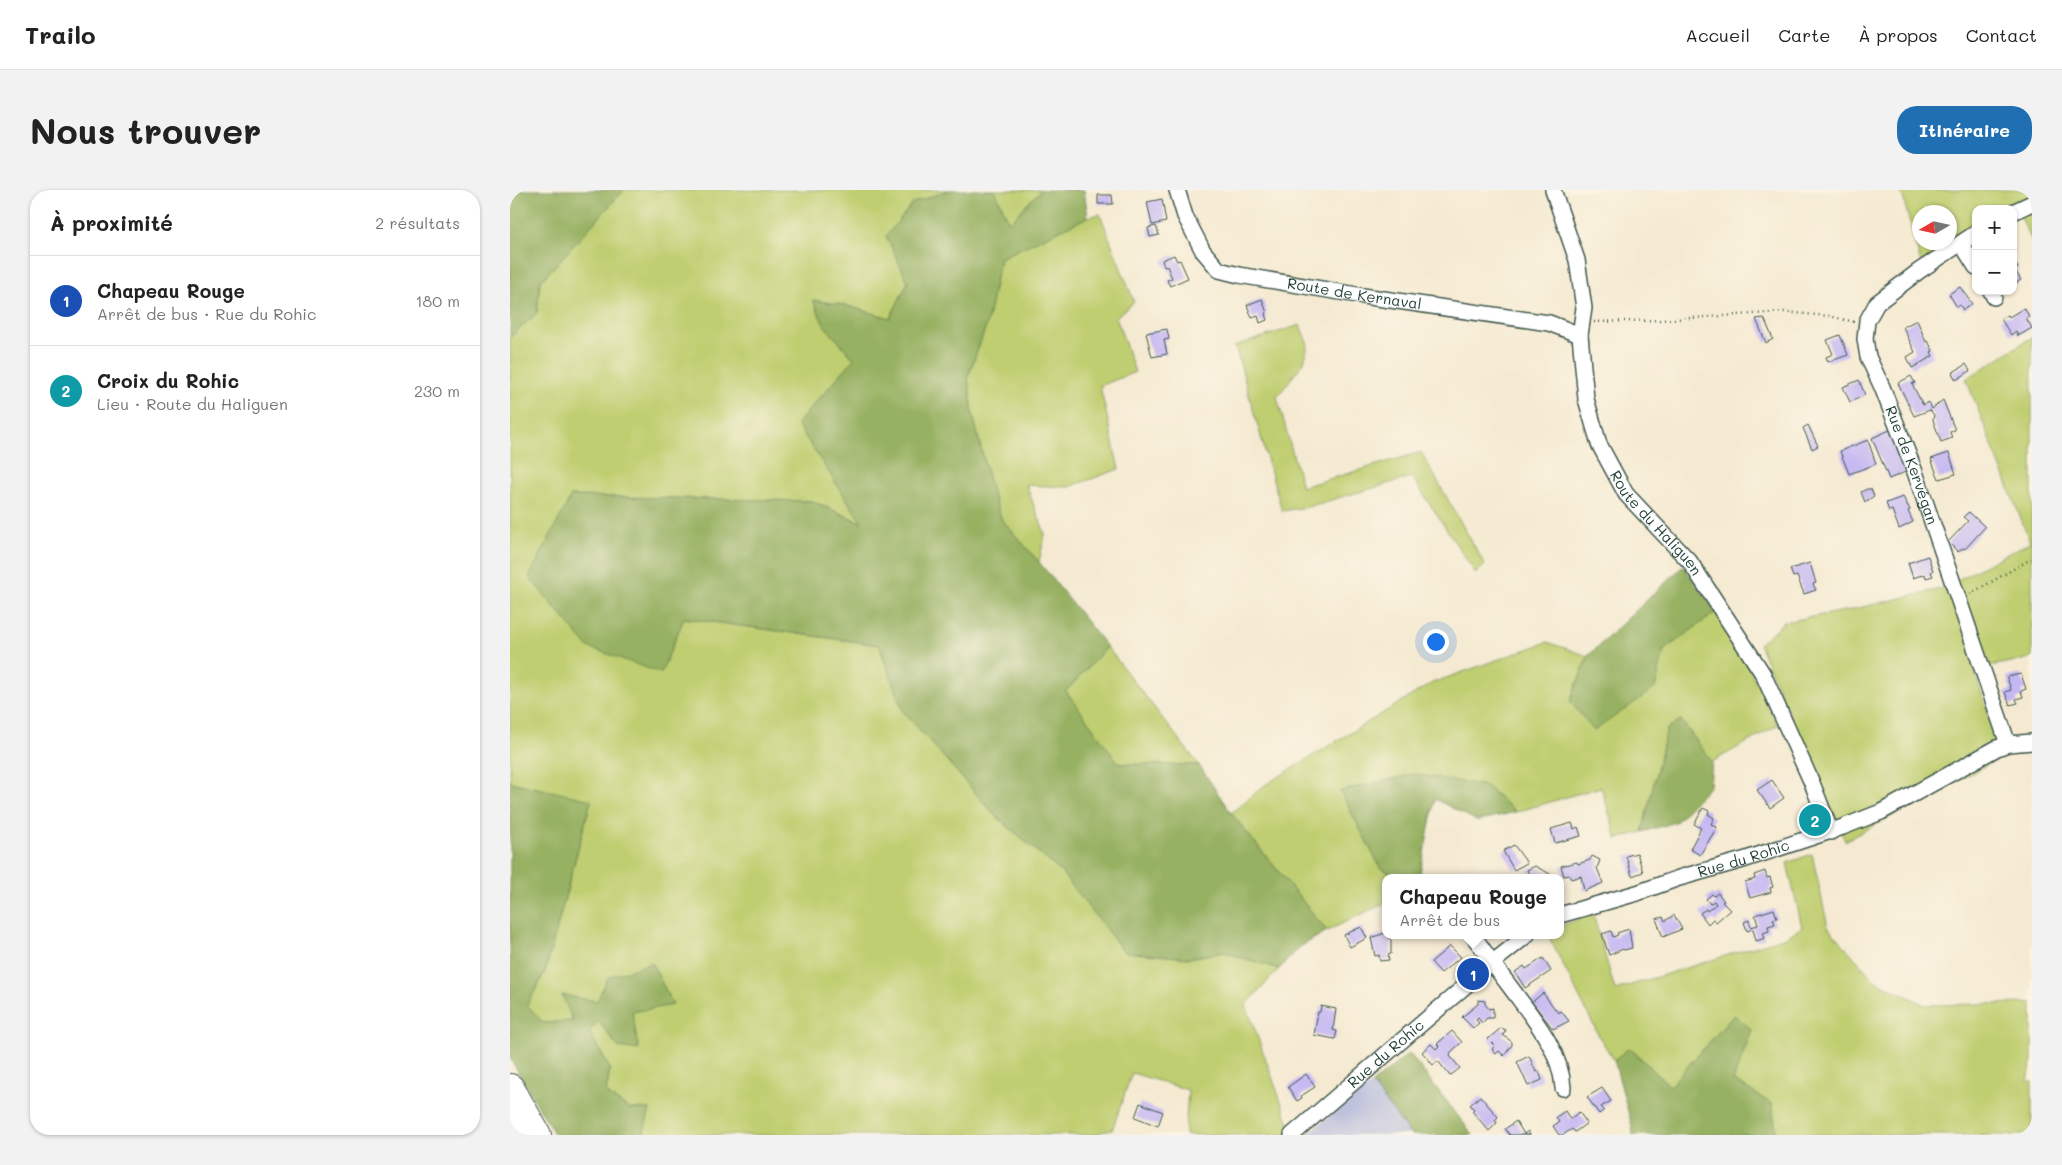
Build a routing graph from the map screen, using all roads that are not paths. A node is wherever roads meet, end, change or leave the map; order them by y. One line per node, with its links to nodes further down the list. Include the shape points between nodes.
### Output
1 (1176, 190): 8 (street, Route de Kernaval, via 1183,212 1203,251 1219,270)
2 (1553, 190): 8 (street, Route du Haliguen, via 1577,260 1584,308)
3 (2032, 203): 4 (street)
4 (2017, 210)
5 (1972, 236): 6 (street)
6 (1961, 243): 7 (street); 10 (street, Rue de Kervégan, via 1877,303 1866,324 1865,339 1868,357 1904,441)
7 (1972, 261)
8 (1581, 329): 11 (street, Route du Haliguen, via 1586,399 1599,444 1626,494 1690,562 1763,674)
9 (2032, 742): 10 (street, Rue du Rohic)
10 (2008, 744): 11 (street, Rue du Rohic, via 1881,812)
11 (1831, 832): 12 (street, Rue du Rohic)
12 (1564, 915)
13 (1476, 939): 15 (street)
14 (1522, 939): 15 (street, Rue du Rohic)
15 (1492, 963): 17 (street, via 1551,1046); 21 (street, Rue du Rohic)
16 (510, 1088): 20 (highway)
17 (1564, 1088)
18 (510, 1129): 19 (highway)
19 (513, 1135)
20 (537, 1135)
21 (1292, 1135)

